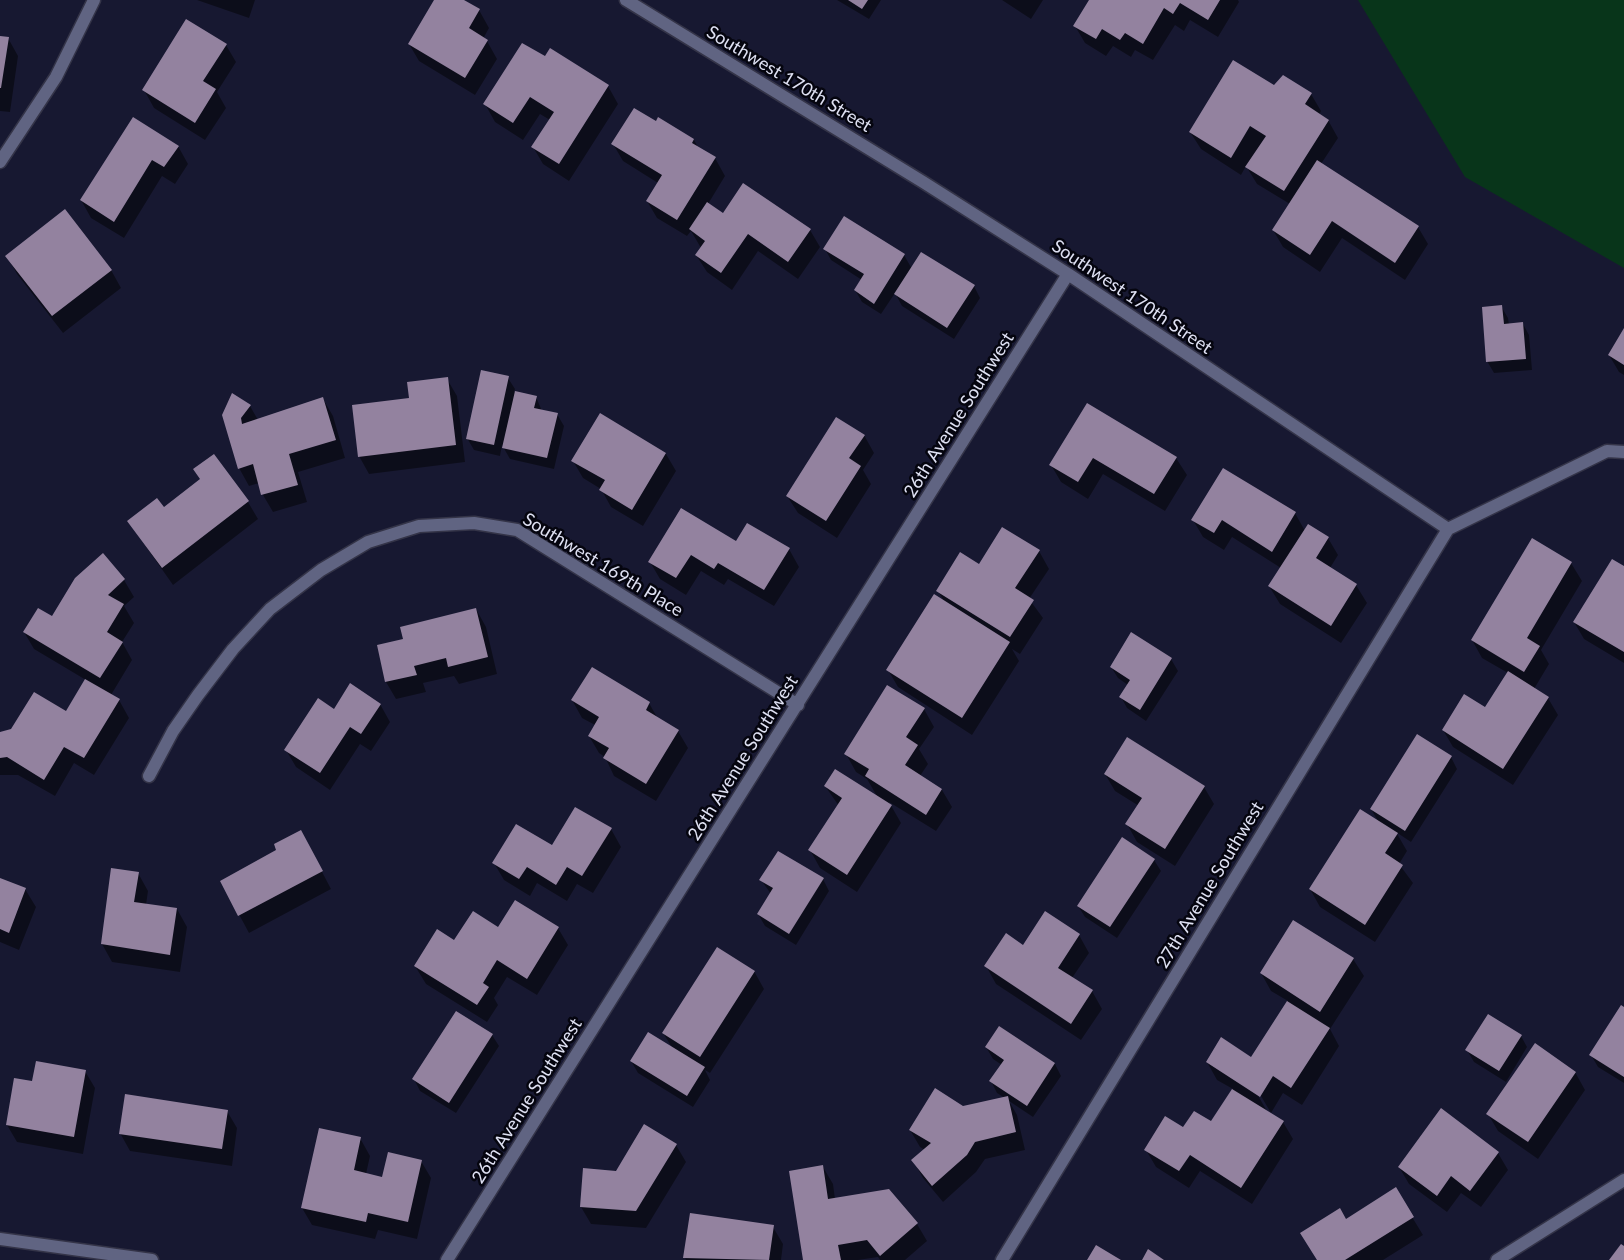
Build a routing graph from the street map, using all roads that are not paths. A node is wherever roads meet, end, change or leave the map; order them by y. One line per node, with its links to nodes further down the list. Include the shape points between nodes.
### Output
1 (94, 0): 3 (street, via 56,77)
2 (626, 0): 4 (street, Southwest 170th Street)
3 (0, 162)
4 (1068, 274): 6 (street, Southwest 170th Street); 7 (street, 26th Avenue Southwest)
5 (1624, 452): 6 (street, via 1607,451)
6 (1448, 529): 13 (street, 27th Avenue Southwest)
7 (798, 705): 8 (street, Southwest 169th Place, via 517,530 474,522 419,526 368,542 321,570 270,609 233,649 198,695 173,731); 12 (street, 26th Avenue Southwest)
8 (149, 776)
9 (1623, 1182): 14 (street)
10 (0, 1239): 11 (street)
11 (152, 1260)
12 (447, 1260)
13 (1002, 1260)
14 (1496, 1260)

